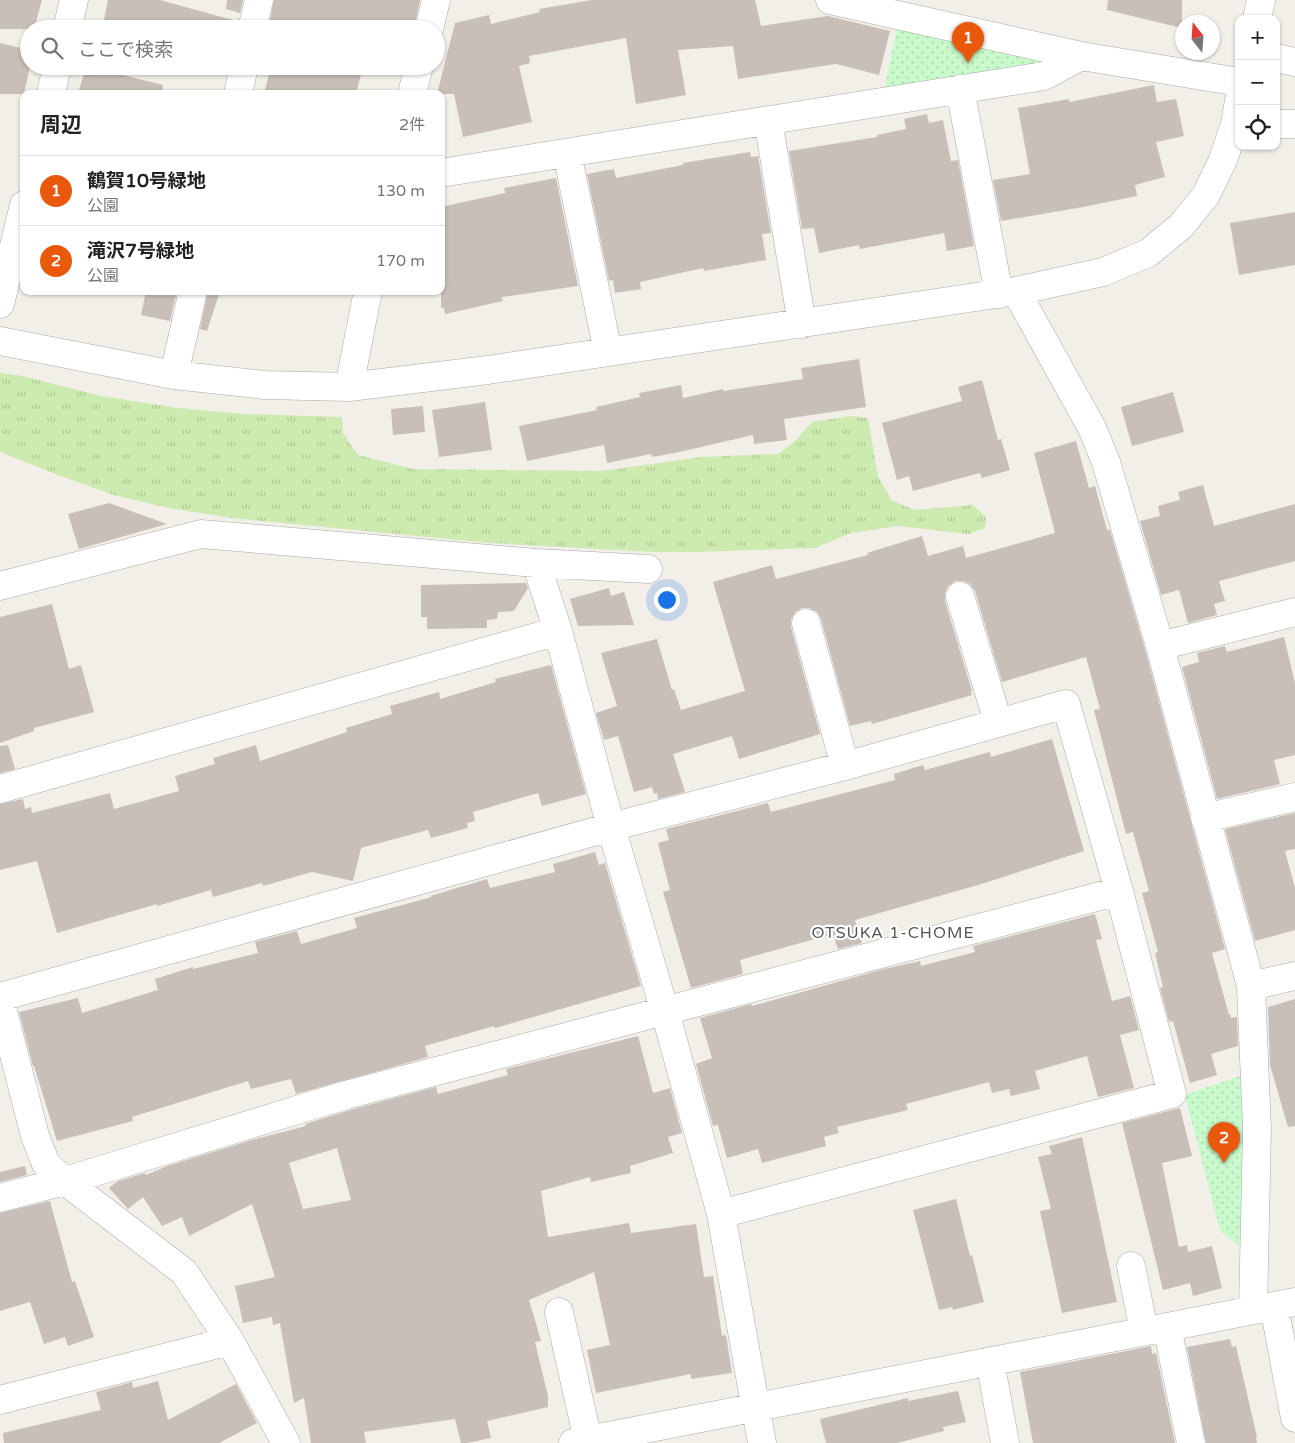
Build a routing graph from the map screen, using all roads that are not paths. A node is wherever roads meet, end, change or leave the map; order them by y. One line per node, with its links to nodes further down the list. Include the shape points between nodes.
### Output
1 (74, 0): 7 (street)
2 (259, 0): 8 (street)
3 (437, 0): 9 (street)
4 (830, 0): 10 (street)
5 (1261, 0): 6 (street)
6 (1258, 15)
7 (69, 20)
8 (254, 20)
9 (431, 20)
10 (1081, 56): 16 (street); 17 (street, via 1044,76)
11 (1280, 59): 12 (street)
12 (1295, 62)
13 (56, 75): 18 (street)
14 (242, 75): 19 (street)
15 (417, 75): 20 (street)
16 (1235, 81)
17 (960, 89): 21 (street); 28 (street)
18 (52, 90)
19 (239, 90)
20 (413, 90)
21 (768, 120): 25 (street); 32 (street)
22 (1280, 124): 23 (street)
23 (1295, 124)
24 (1235, 125): 28 (street, via 1206,195 1181,226 1148,253 1102,272)
25 (567, 153): 26 (street); 34 (street)
26 (445, 173)
27 (20, 222): 31 (street)
28 (1007, 293): 32 (street); 44 (street, via 1092,428 1106,462)
29 (192, 295): 35 (street)
30 (367, 295): 36 (street)
31 (0, 304)
32 (802, 324): 34 (street)
33 (0, 341): 35 (street)
34 (608, 352): 36 (street)
35 (174, 375): 36 (street, via 265,385)
36 (349, 387)
37 (536, 563): 38 (street); 39 (street, via 201,534); 43 (street)
38 (648, 569)
39 (0, 586)
40 (960, 596): 45 (street)
41 (1295, 612): 44 (street)
42 (806, 623): 46 (street)
43 (558, 631): 47 (street); 50 (street)
44 (1160, 646): 49 (street)
45 (998, 722): 46 (street); 51 (street, via 1066,704)
46 (845, 766): 50 (street)
47 (0, 789)
48 (1295, 797): 49 (street)
49 (1205, 818): 53 (street)
50 (611, 827): 54 (street); 55 (street)
51 (1119, 891): 55 (street); 58 (street, via 1172,1094)
52 (1295, 976): 53 (street)
53 (1251, 986): 60 (street, via 1257,1129)
54 (0, 998): 56 (street, via 35,1136 46,1164)
55 (665, 1012): 56 (street, via 346,1096); 58 (street)
56 (64, 1181): 57 (street); 63 (street, via 184,1272)
57 (0, 1198)
58 (721, 1214): 66 (street)
59 (1130, 1266): 62 (street)
60 (1274, 1306): 62 (street); 67 (street)
61 (559, 1312): 68 (street)
62 (1156, 1329): 64 (street); 72 (street)
63 (230, 1341): 65 (street); 69 (street)
64 (990, 1361): 66 (street); 71 (street)
65 (0, 1400)
66 (756, 1408): 68 (street); 70 (street)
67 (1295, 1418)
68 (580, 1442)
69 (286, 1443)
70 (762, 1443)
71 (1005, 1443)
72 (1191, 1443)

